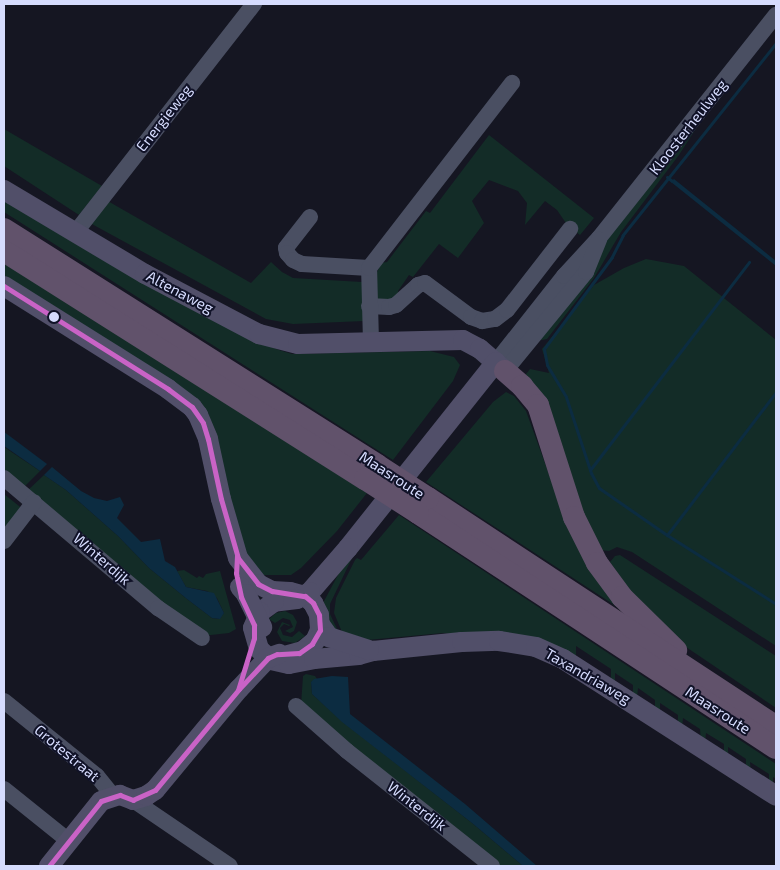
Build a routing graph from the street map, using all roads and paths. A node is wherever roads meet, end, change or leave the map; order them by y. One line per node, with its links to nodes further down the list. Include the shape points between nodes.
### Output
1 (254, 4): 8 (street, Energieweg)
2 (776, 15): 14 (street, Kloosterheulweg, via 599,238 586,272)
3 (512, 84): 10 (street)
4 (4, 190): 8 (main road, Altenaweg)
5 (310, 217): 10 (street, via 286,248 293,260 302,264)
6 (4, 229): 15 (highway, Maasroute)
7 (570, 229): 12 (street, via 507,310 495,319 482,321 471,317 425,283 418,284 389,308)
8 (75, 233): 13 (main road, Altenaweg, via 259,334 298,344)
9 (4, 251): 15 (highway, Maasroute)
10 (369, 268): 12 (street)
11 (4, 286): 20 (main road, Taxandriaweg, via 192,407 203,423 208,439)
12 (369, 306): 13 (street)
13 (371, 342): 14 (main road, Altenaweg, via 463,340 480,349)
14 (496, 368): 21 (main road, via 470,410 448,425 322,578); 26 (highway, via 534,399 542,413 574,517 597,563 638,613)
15 (371, 472): 18 (highway, Maasroute, bridge)
16 (4, 478): 17 (street, Winterdijk)
17 (34, 502): 19 (street); 23 (street, Winterdijk, via 158,608)
18 (423, 505): 26 (highway, Maasroute); 31 (highway, Maasroute)
19 (4, 541)
20 (238, 558): 21 (main road, Taxandriaweg, via 256,582); 22 (main road, Taxandriaweg, via 236,573)
21 (304, 607): 22 (main road, via 271,603); 24 (main road, Taxandriaweg, via 327,636); 25 (main road, via 309,647 299,653)
22 (255, 626): 25 (main road); 27 (main road)
23 (202, 638)
24 (373, 651): 25 (main road, Taxandriaweg, via 299,662); 34 (main road, Taxandriaweg, via 499,641 536,647 563,659)
25 (275, 658): 27 (main road, via 255,679)
26 (715, 687): 30 (highway, Maasroute)
27 (239, 689): 35 (main road, via 155,790)
28 (4, 700): 33 (street, Grotestraat, via 98,776)
29 (296, 706): 39 (street, Winterdijk)
30 (776, 727)
31 (776, 748)
32 (4, 789): 36 (street)
33 (113, 796): 35 (main road); 36 (main road, via 101,801)
34 (776, 796)
35 (133, 800): 38 (street)
36 (69, 841): 37 (main road)
37 (49, 866)
38 (230, 866)
39 (492, 866)

